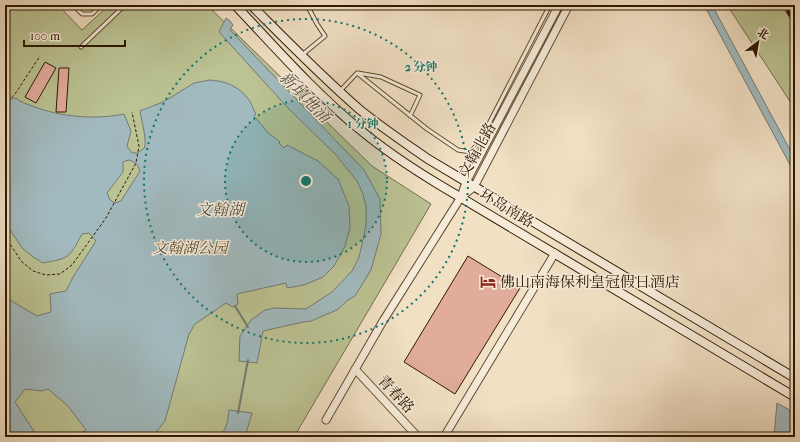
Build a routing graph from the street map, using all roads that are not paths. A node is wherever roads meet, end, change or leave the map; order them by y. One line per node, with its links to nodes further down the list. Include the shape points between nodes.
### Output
1 (73, 5): 2 (lane, via 82,14 92,14)
2 (101, 5)
3 (125, 5): 10 (lane)
4 (235, 5): 17 (main road, 环岛南路, via 317,90 358,128 417,171)
5 (251, 5): 11 (main road, 环岛南路)
6 (307, 5): 11 (lane, via 325,36)
7 (550, 5): 14 (lane, via 479,143 470,152 458,150)
8 (559, 5): 15 (street, 文翰北路)
9 (568, 5): 16 (street, 文翰北路)
10 (81, 47)
11 (302, 55): 13 (main road, 环岛南路)
12 (357, 73): 13 (lane); 14 (lane); 14 (lane, via 381,77 420,96)
13 (340, 91): 15 (main road, 环岛南路, via 396,137)
14 (410, 116)
15 (466, 182): 16 (main road, 环岛南路); 17 (street, 文翰北路)
16 (474, 187): 17 (street, 文翰北路); 20 (main road, 环岛南路)
17 (461, 197): 18 (main road, 环岛南路); 19 (street, via 382,321)
18 (555, 253): 21 (main road, 环岛南路); 24 (street)
19 (355, 369): 22 (street); 23 (street, 青春路)
20 (795, 378)
21 (795, 397)
22 (326, 420)
23 (418, 437)
24 (444, 437)

